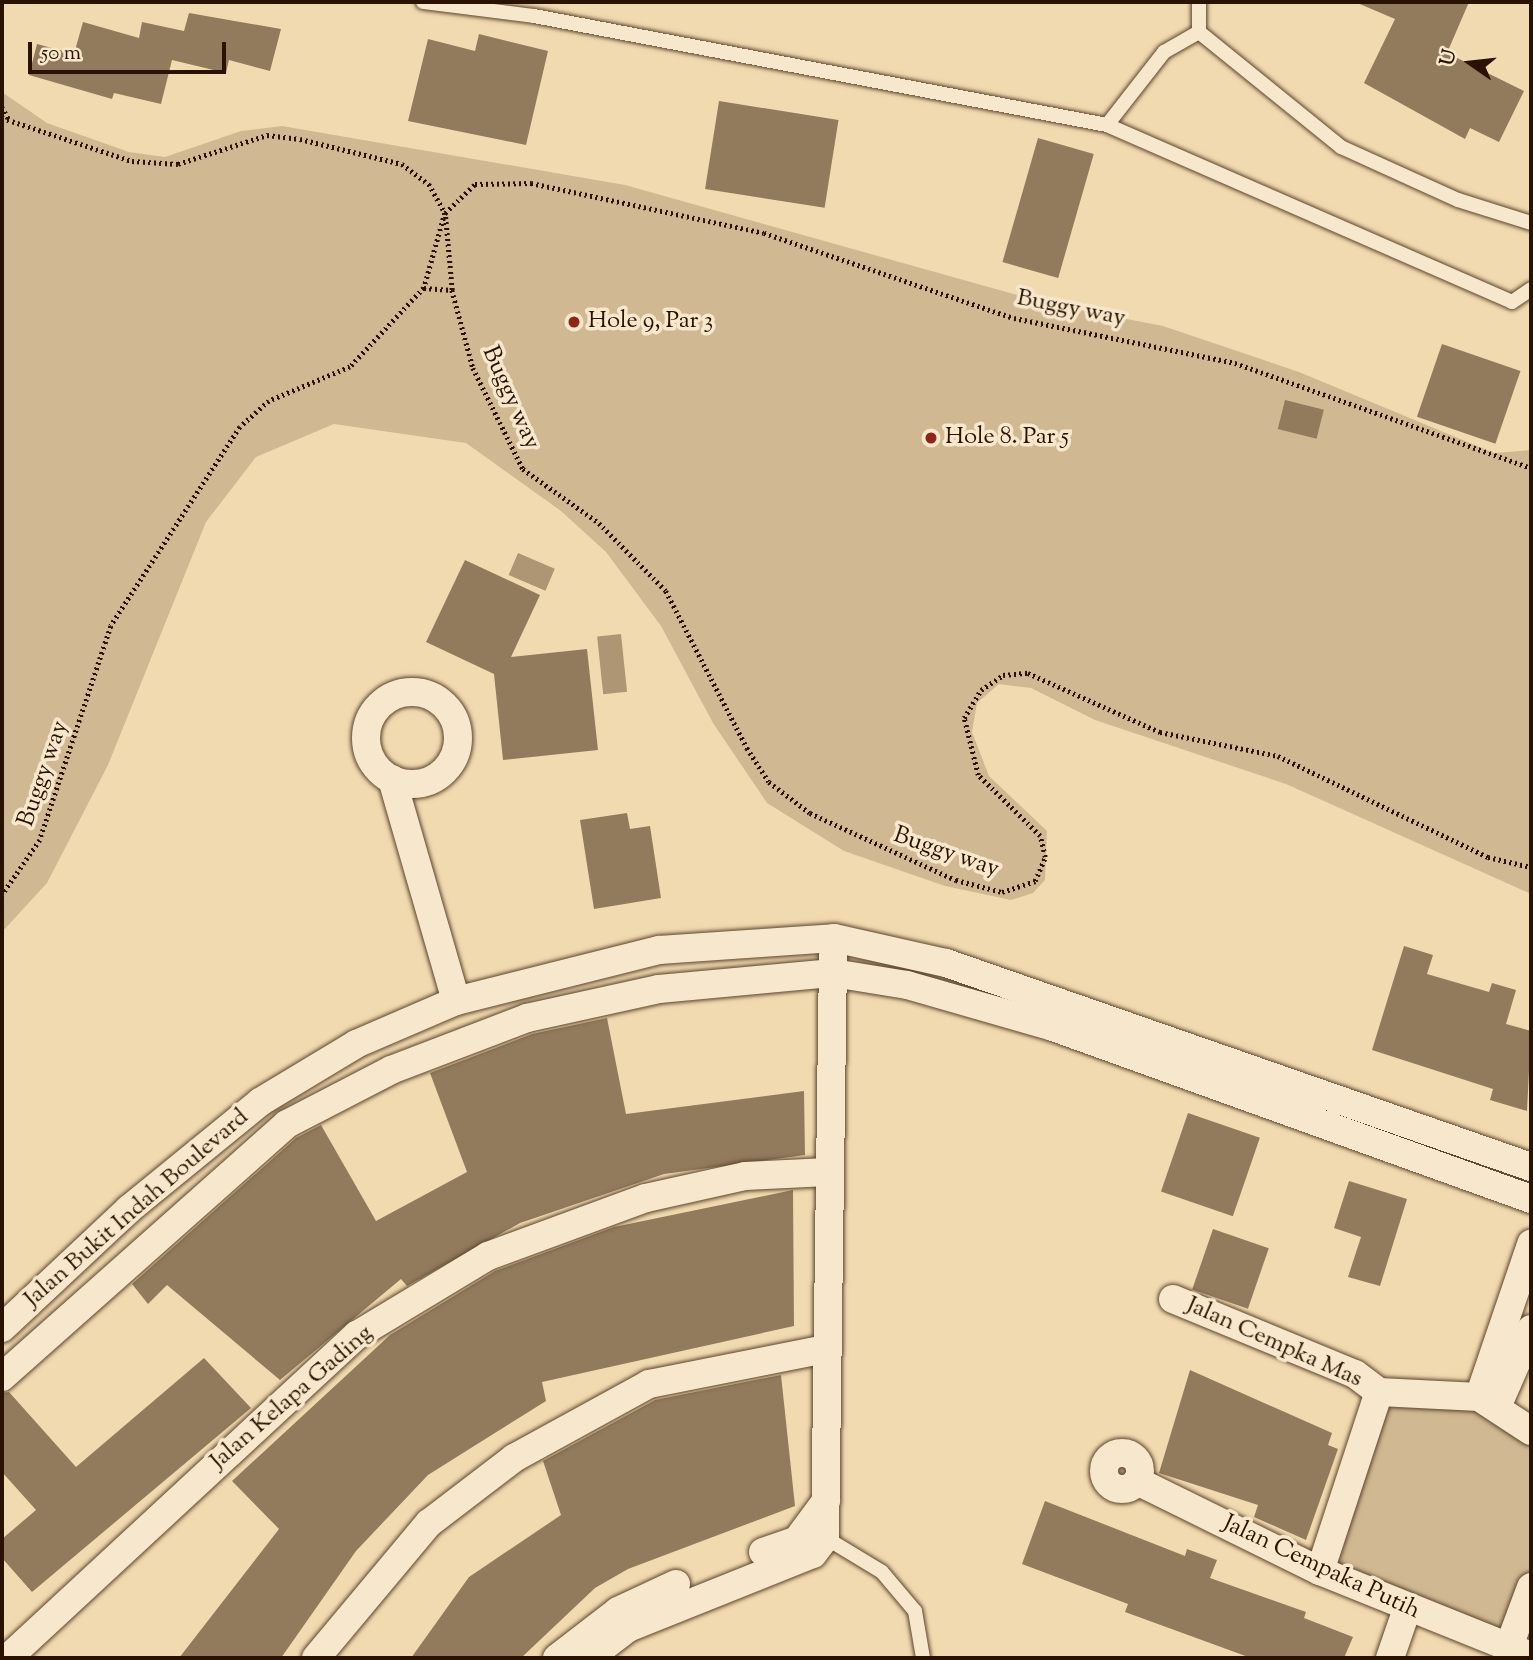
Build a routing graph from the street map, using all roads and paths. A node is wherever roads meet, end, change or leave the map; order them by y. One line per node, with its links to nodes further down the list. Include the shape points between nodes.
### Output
1 (423, 2): 4 (lane)
2 (541, 2): 5 (lane)
3 (1199, 2): 6 (lane)
4 (451, 4): 5 (lane)
5 (534, 16): 10 (lane)
6 (1199, 32): 10 (lane, via 1164,52); 12 (lane, via 1341,147 1458,200)
7 (2, 107): 9 (path)
8 (2, 118): 9 (path, Buggy way)
9 (9, 119): 11 (path, Buggy way, via 132,161 178,164 267,135 300,139 402,164 429,184)
10 (1107, 125): 14 (lane, via 1512,302)
11 (445, 213): 13 (path, Buggy way); 15 (path, Buggy way); 16 (path, Buggy way, via 475,184 506,181 764,233 1014,318 1247,366)
12 (1531, 223)
13 (424, 288): 15 (path); 19 (path, Buggy way, via 350,367 269,401 240,427 111,626 40,840)
14 (1531, 289)
15 (452, 290): 18 (path, Buggy way, via 473,368 523,469 599,523 666,591 761,771 810,813 956,880 1002,892 1035,881 1045,858 1040,836 978,775 964,718 981,690 1003,675 1028,673 1160,732 1278,756 1488,857)
16 (1531, 468)
17 (392, 779): 22 (street)
18 (1531, 867)
19 (2, 895)
20 (834, 938): 21 (street); 22 (street, Jalan Bukit Indah Boulevard, via 659,950); 23 (street, Jalan Bukit Indah Boulevard, via 946,963)
21 (833, 973): 24 (street); 25 (street, via 907,985 1053,1027); 31 (street, via 596,999 527,1018 391,1070 287,1124)
22 (456, 1001): 28 (street, Jalan Bukit Indah Boulevard, via 356,1044 260,1102 129,1209)
23 (1531, 1167)
24 (828, 1171): 30 (street); 41 (street, Jalan Kelapa Gading, via 745,1176 646,1198 476,1263 357,1335)
25 (1531, 1199)
26 (1531, 1244): 33 (street)
27 (1174, 1299): 32 (street, Jalan Cempka Mas, via 1355,1374)
28 (2, 1328)
29 (1531, 1329): 33 (street)
30 (826, 1349): 36 (street, via 826,1501); 42 (street, via 649,1384 514,1458 429,1523)
31 (2, 1377)
32 (1379, 1392): 33 (street, Jalan Cempka Mas); 37 (street)
33 (1488, 1402): 34 (street)
34 (1531, 1431)
35 (1137, 1481): 37 (street, Jalan Cempaka Putih)
36 (818, 1533): 43 (street, via 618,1611); 44 (street, via 813,1554 628,1628); 45 (lane, via 882,1572 915,1611)
37 (1320, 1571): 39 (street, Jalan Cempaka Putih)
38 (1531, 1587): 40 (street)
39 (1407, 1609): 40 (street, Jalan Cempaka Putih); 46 (street)
40 (1520, 1652)
41 (8, 1658)
42 (316, 1658)
43 (557, 1658)
44 (589, 1658)
45 (923, 1658)
46 (1390, 1658)

